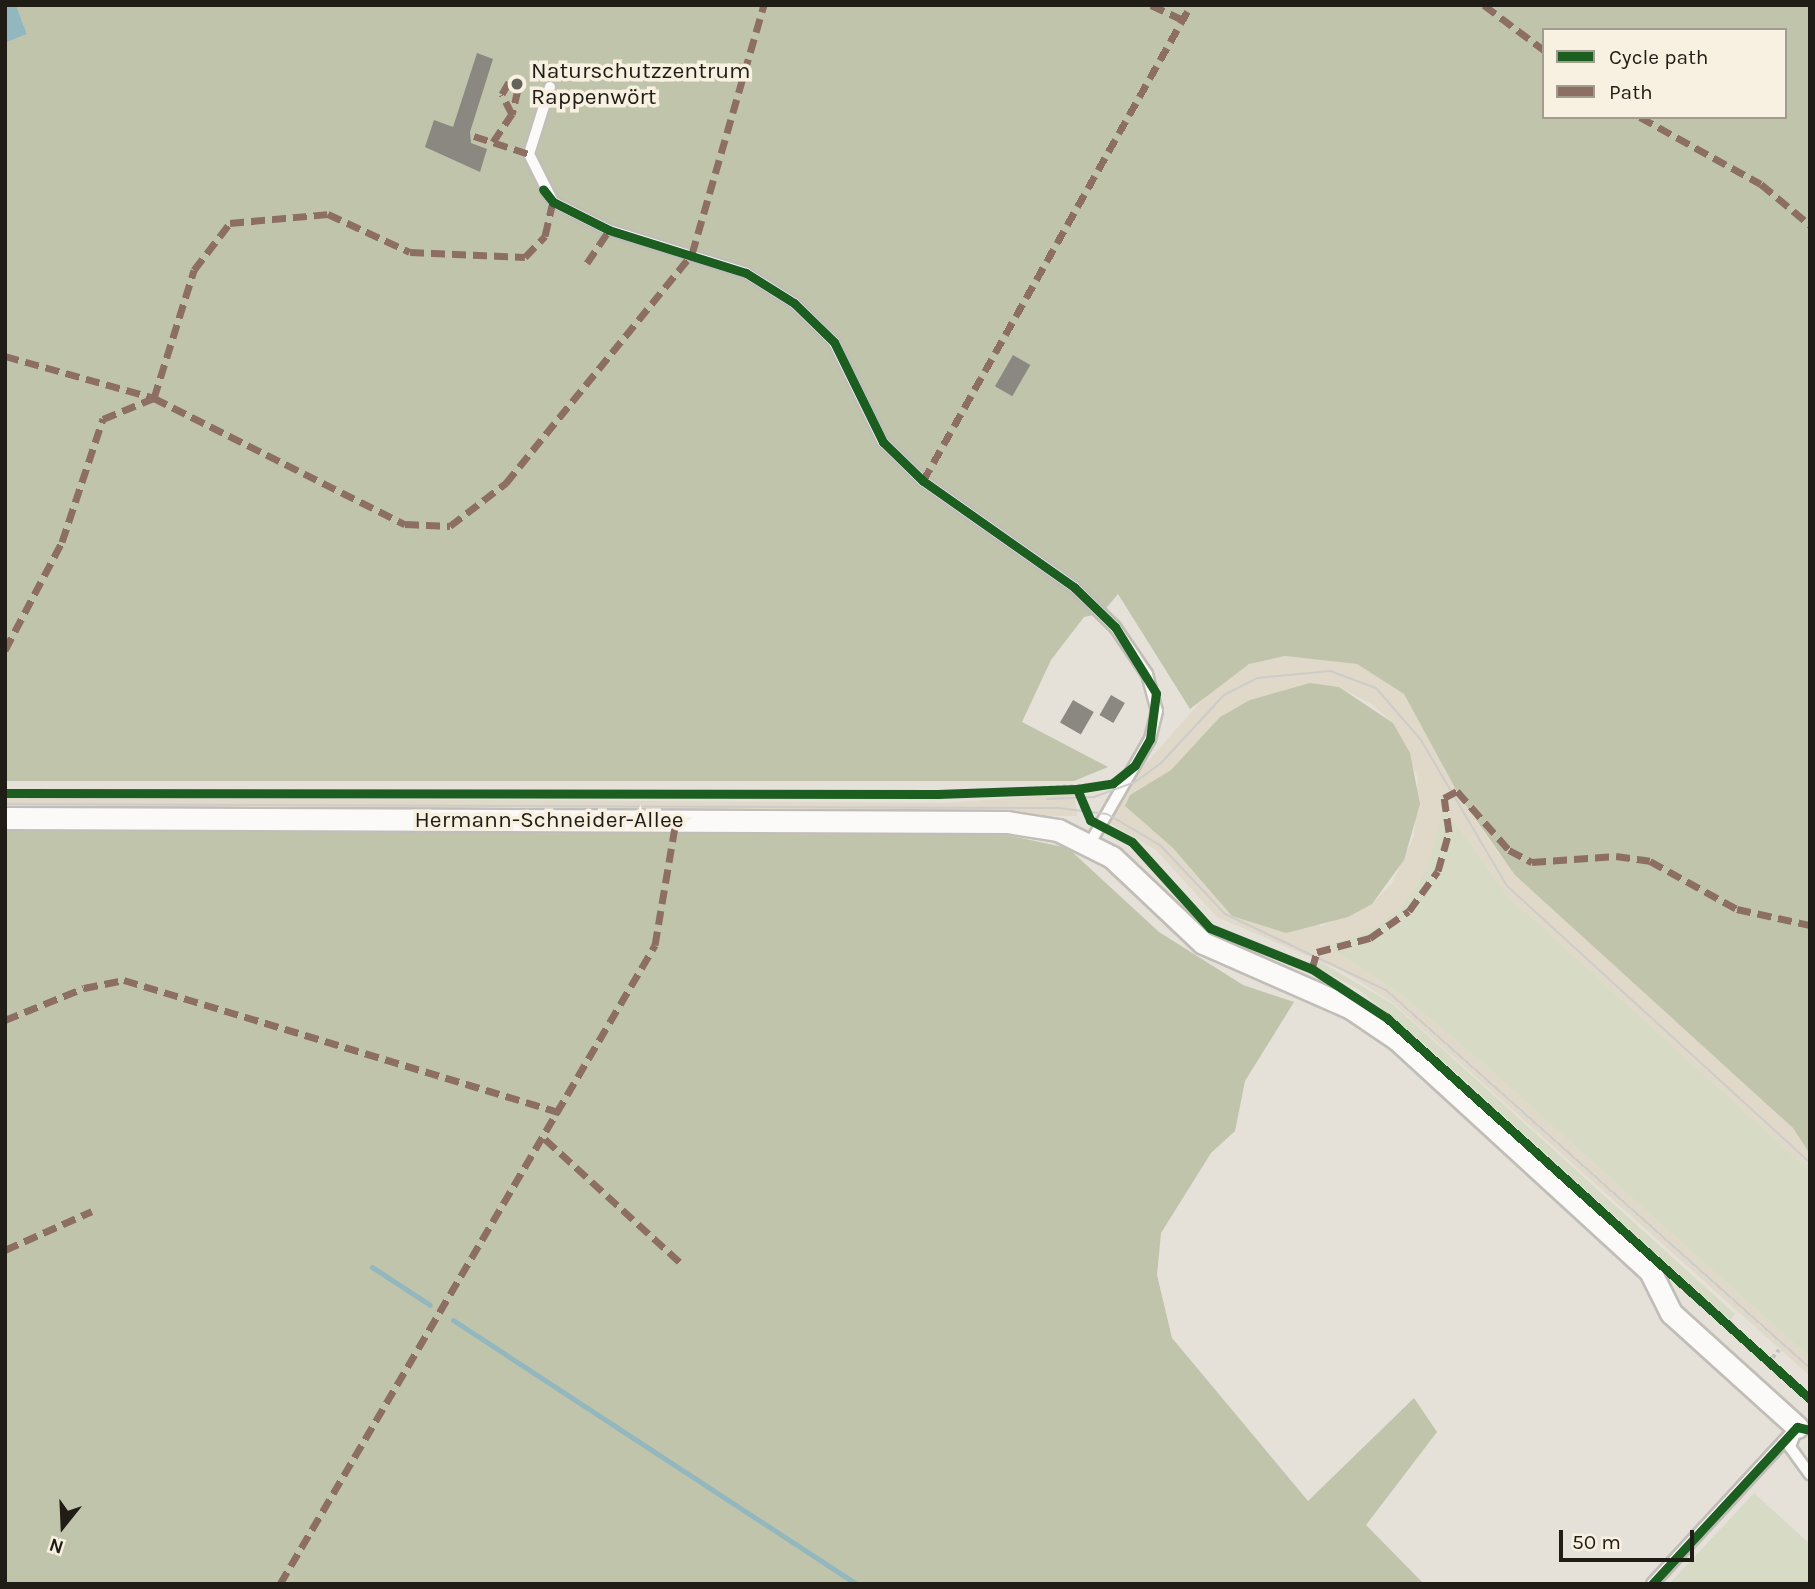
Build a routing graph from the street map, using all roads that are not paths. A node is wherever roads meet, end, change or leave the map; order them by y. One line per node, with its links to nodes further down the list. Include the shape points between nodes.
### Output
1 (550, 87): 3 (lane, via 529,154 553,202 609,230 746,272 794,303 834,342 883,442 923,481 1099,608 1127,643 1156,693 1157,712 1150,739)
2 (5, 818): 3 (street, Hermann-Schneider-Allee, via 1007,822 1058,830)
3 (1090, 843): 4 (street, Hermann-Schneider-Allee, via 1203,943 1375,1032 1650,1271 1671,1313)
4 (1803, 1428): 5 (lane, via 1790,1447); 6 (lane)
5 (1810, 1475)
6 (1652, 1584)

